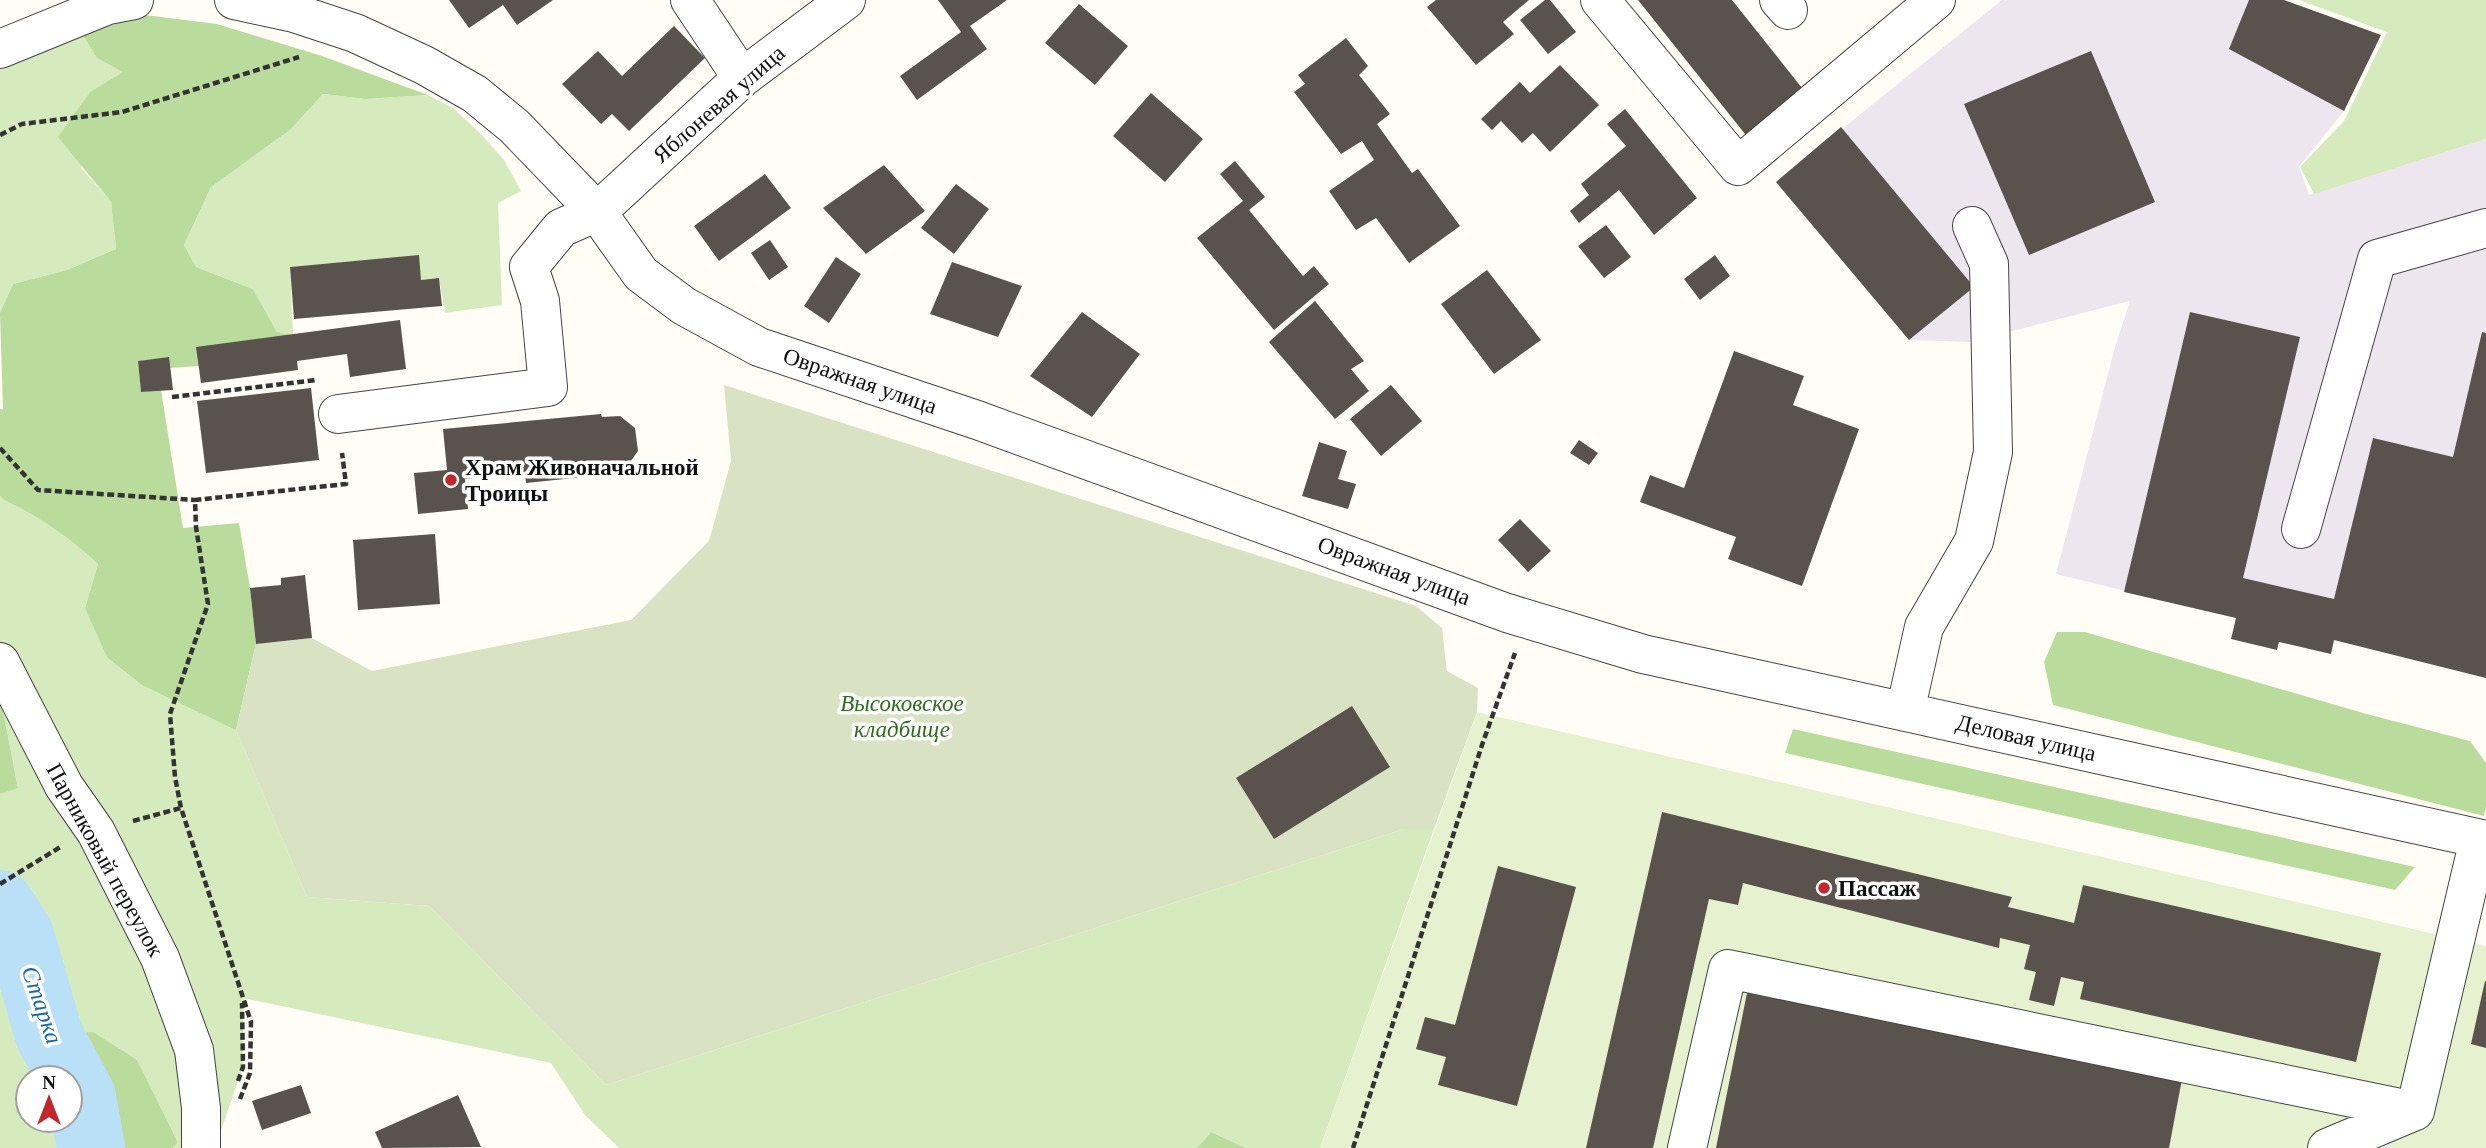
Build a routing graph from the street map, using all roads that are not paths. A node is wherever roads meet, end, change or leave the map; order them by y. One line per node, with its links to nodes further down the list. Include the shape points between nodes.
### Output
1 (134, 0): 7 (street, via 108,5)
2 (233, 0): 9 (street, Овражная улица, via 355,33 475,94 514,126)
3 (690, 0): 8 (street)
4 (846, 0): 8 (street, Яблоневая улица)
5 (1600, 0): 6 (street, via 1738,166)
6 (1936, 0)
7 (0, 49)
8 (742, 78): 9 (street, Яблоневая улица)
9 (597, 212): 12 (street, Яблоневая улица, via 561,228 529,267 540,301 548,387); 14 (street, Овражная улица, via 641,274 684,306 759,347)
10 (1972, 226): 16 (street, via 1989,264 1993,452 1974,541 1924,627)
11 (2486, 228): 13 (street, via 2378,259)
12 (338, 414)
13 (2301, 529)
14 (1568, 633): 16 (street, Деловая улица)
15 (0, 662): 19 (street, Парниковый переулок, via 64,786 96,832 160,958 194,1050)
16 (1905, 712): 17 (street, Деловая улица)
17 (2483, 840): 18 (street)
18 (2415, 1111): 20 (street, via 1728,969); 21 (street)
19 (201, 1148)
20 (1687, 1148)
21 (2327, 1148)

